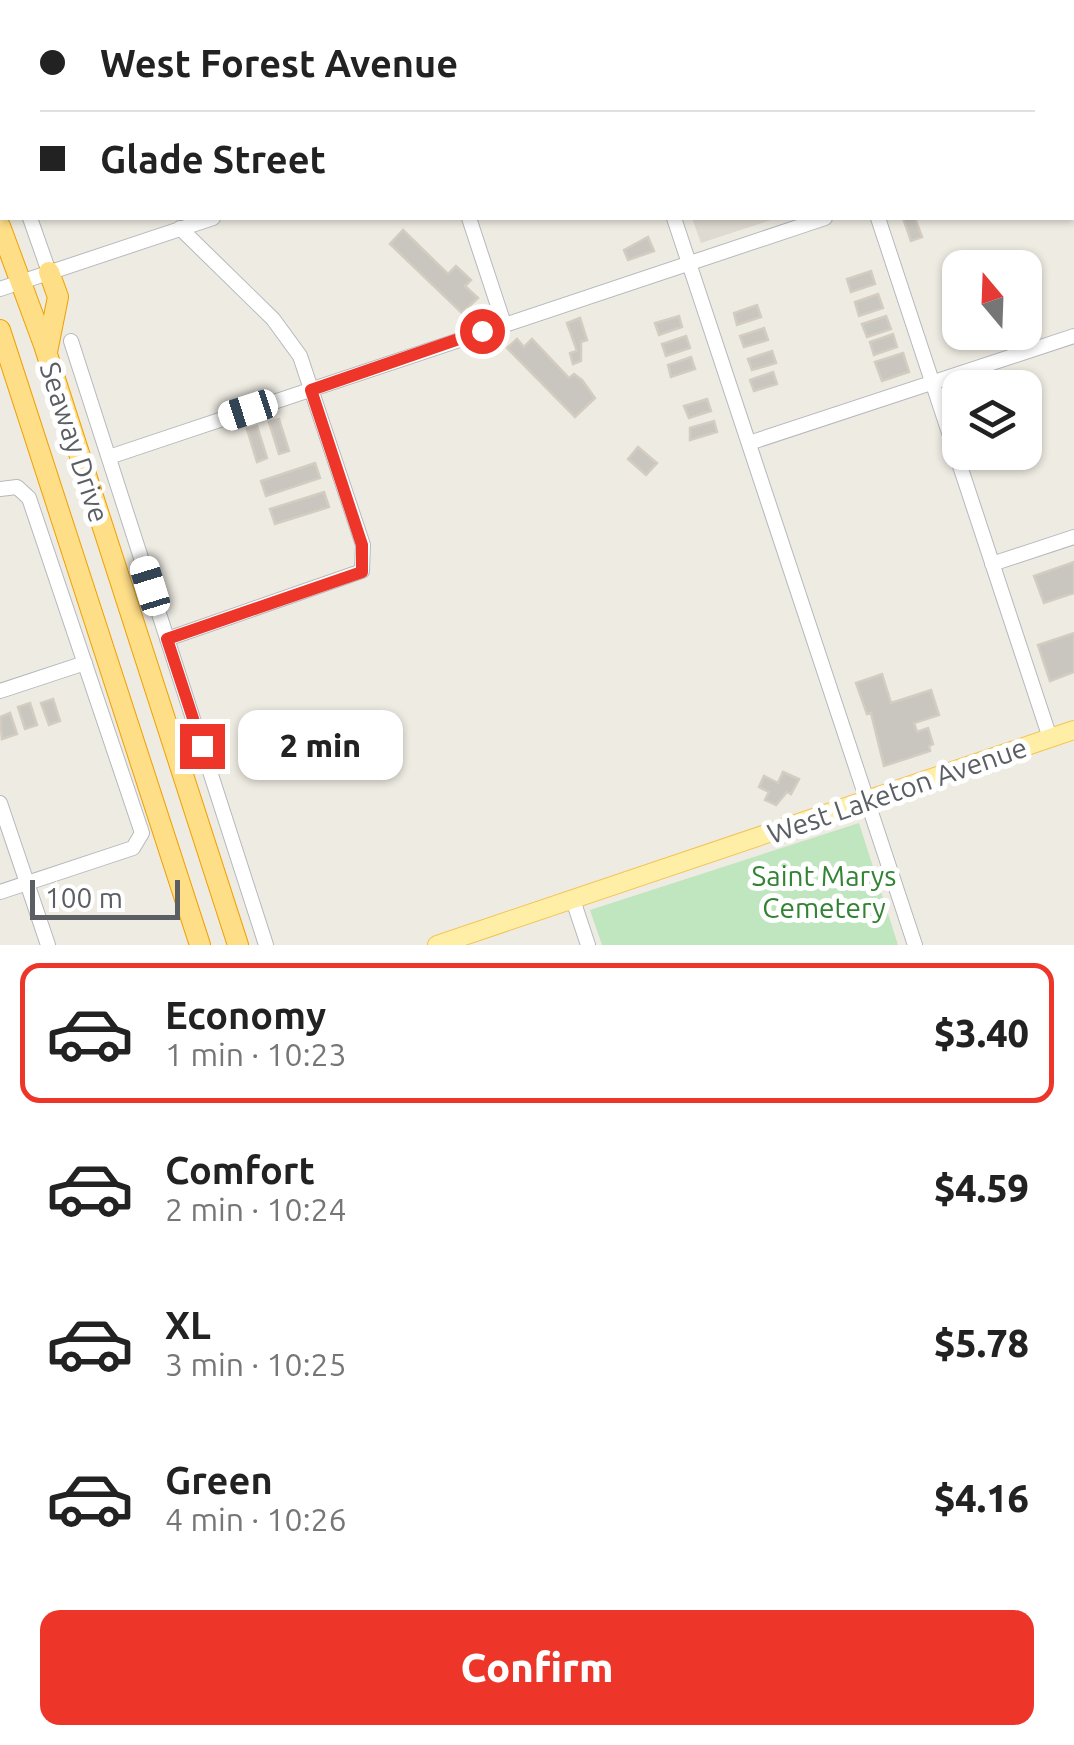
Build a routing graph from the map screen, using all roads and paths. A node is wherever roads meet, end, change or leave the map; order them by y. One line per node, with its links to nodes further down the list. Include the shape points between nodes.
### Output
1 (31, 220): 10 (street)
2 (206, 220): 8 (street)
3 (470, 220): 12 (street)
4 (675, 220): 9 (street)
5 (819, 220): 9 (street)
6 (879, 220): 17 (street)
7 (0, 226): 11 (highway, Seaway Drive)
8 (180, 228): 10 (street); 18 (street, via 272,319 300,356)
9 (690, 264): 12 (street); 19 (street)
10 (49, 272): 11 (street); 16 (highway, via 58,297)
11 (10, 285): 16 (highway, Seaway Drive)
12 (504, 324): 18 (street)
13 (0, 327): 22 (highway, via 9,332 75,530 89,534); 30 (highway, Seaway Drive)
14 (1074, 336): 17 (street)
15 (71, 341): 20 (street)
16 (46, 354): 22 (highway, Seaway Drive)
17 (933, 382): 19 (street); 24 (street)
18 (311, 390): 20 (street); 25 (street, via 362,545 362,572)
19 (749, 444): 31 (street)
20 (109, 456): 25 (street)
21 (0, 490): 26 (street, via 22,490 29,498)
22 (100, 520): 39 (highway, Seaway Drive)
23 (1074, 537): 24 (street)
24 (992, 564): 29 (street)
25 (167, 639): 40 (street)
26 (85, 663): 27 (street); 33 (street, via 141,828 139,844)
27 (0, 691)
28 (1074, 730): 29 (main road, West Laketon Avenue)
29 (1050, 738): 31 (main road, West Laketon Avenue)
30 (146, 779): 37 (highway, Seaway Drive); 38 (highway, via 156,764 172,771)
31 (867, 798): 35 (main road, West Laketon Avenue); 43 (street)
32 (0, 803): 33 (street)
33 (27, 883): 34 (street); 36 (street)
34 (0, 892)
35 (573, 900): 41 (main road, West Laketon Avenue); 42 (street)
36 (48, 945)
37 (200, 945)
38 (229, 945)
39 (238, 945)
40 (266, 945)
41 (437, 945)
42 (588, 945)
43 (914, 945)

